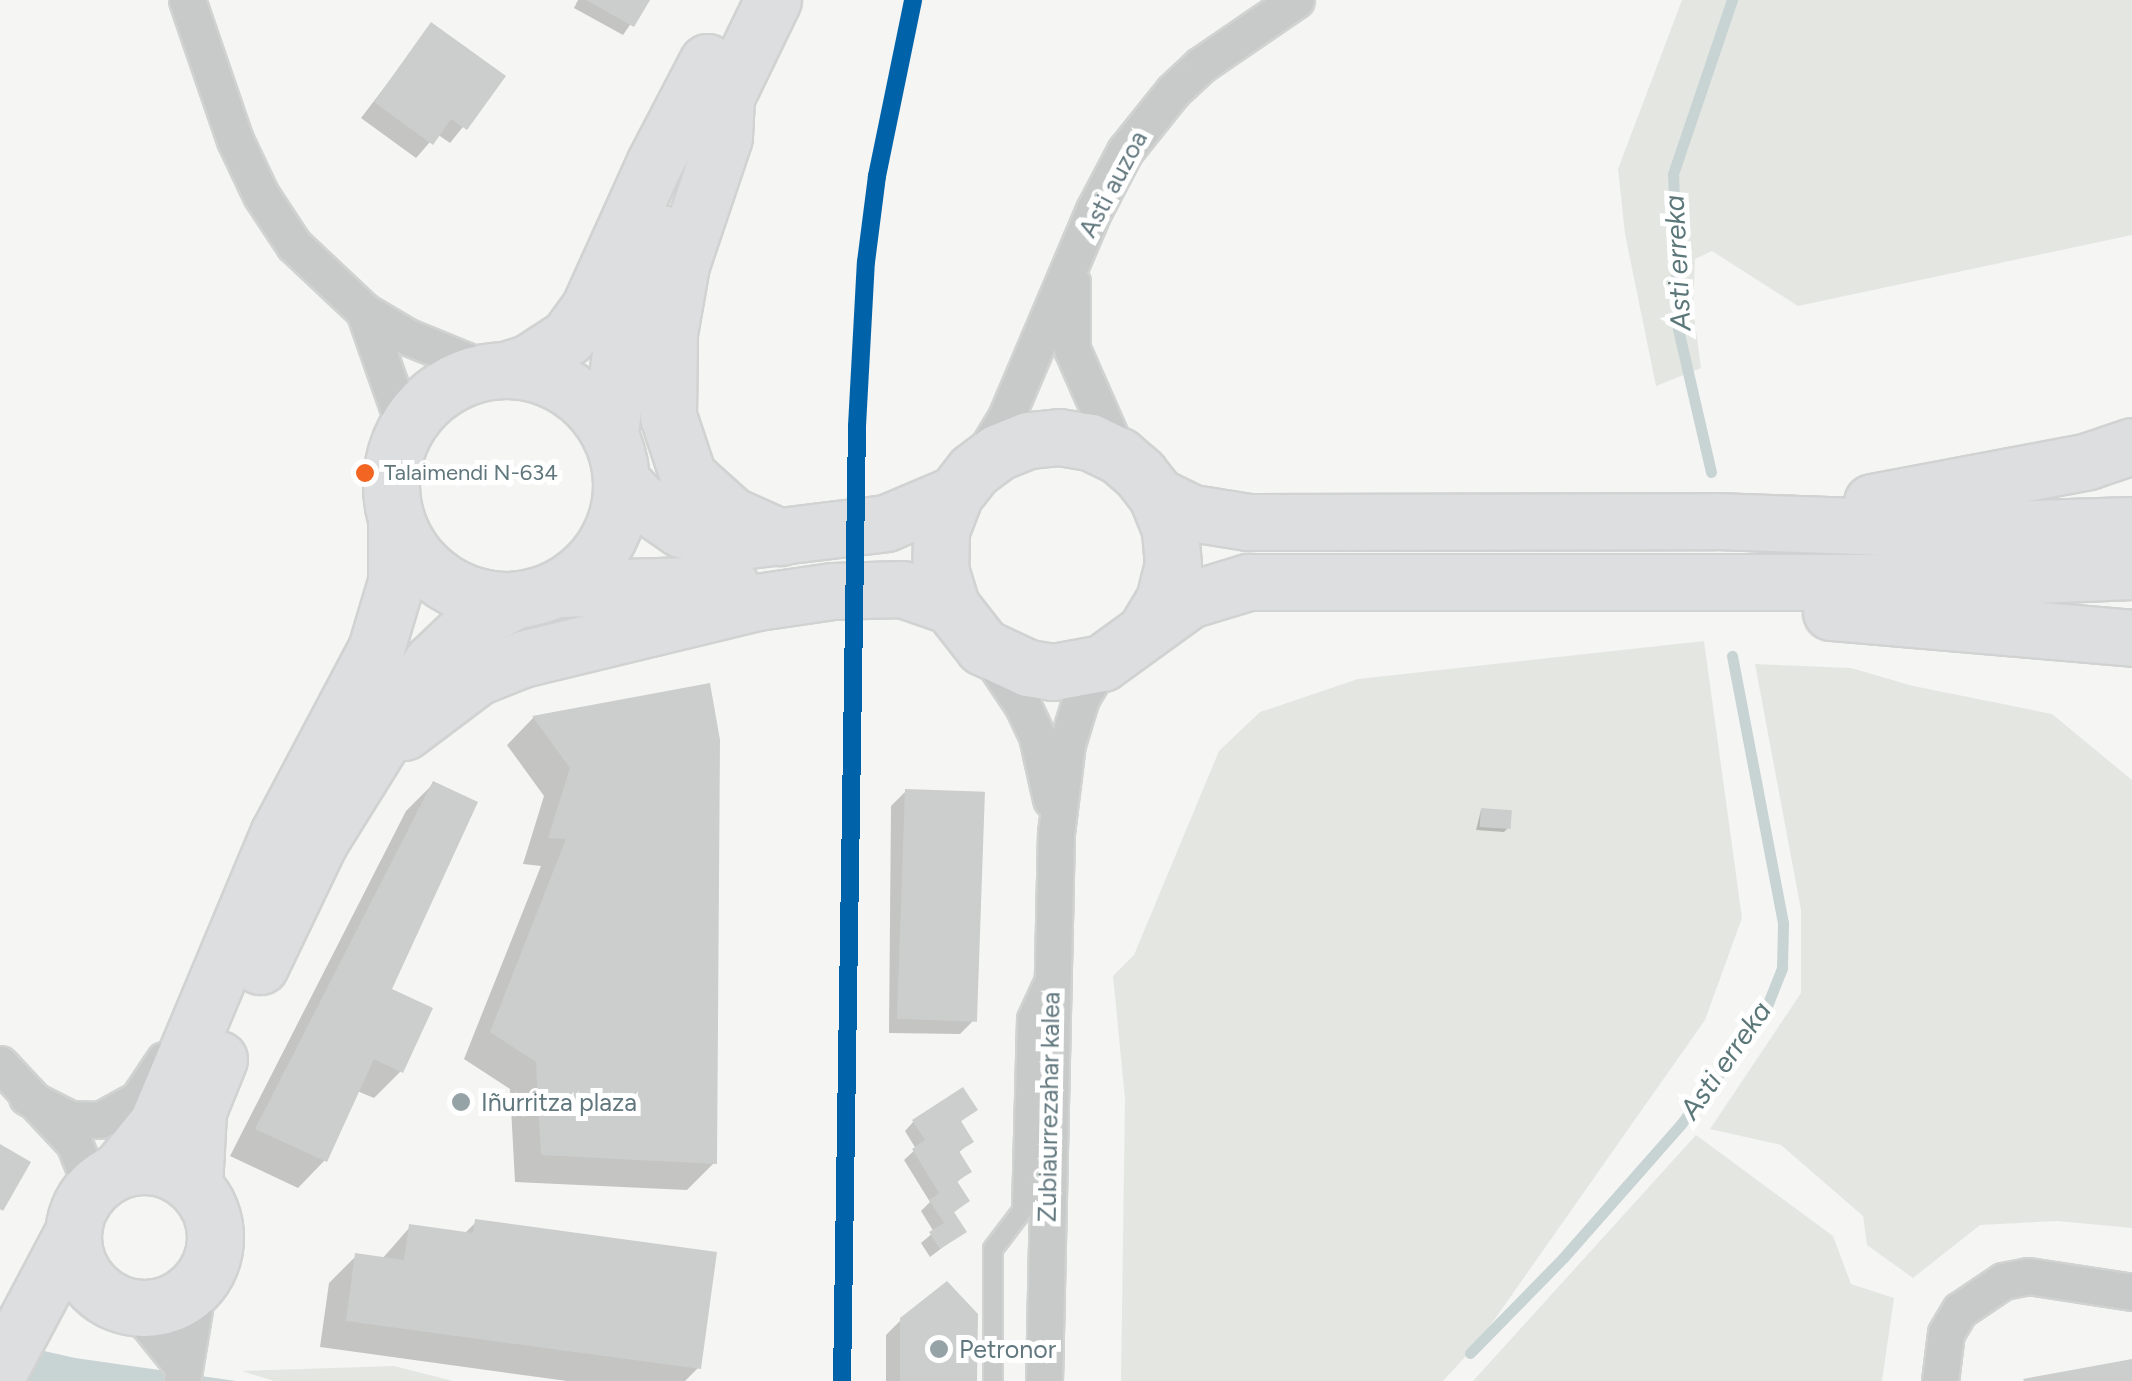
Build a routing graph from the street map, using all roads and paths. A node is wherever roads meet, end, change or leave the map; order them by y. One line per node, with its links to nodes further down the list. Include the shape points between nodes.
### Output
1 (187, 0): 7 (street, via 261,195 294,245)
2 (742, 0): 8 (highway, via 680,109 589,308 568,336 528,363)
3 (773, 0): 5 (highway)
4 (1296, 0): 6 (street, Asti auzoa, via 1201,64 1148,120 1106,185)
5 (726, 97): 12 (highway, via 643,280 620,354); 18 (highway, via 724,136 681,265 670,333 668,416 688,476 732,515)
6 (1074, 260): 11 (street, Asti auzoa, via 1072,349); 13 (street, Asti auzoa, via 1006,417)
7 (364, 311): 8 (street, via 408,337); 9 (street)
8 (498, 370): 9 (highway, via 456,380 426,401); 12 (highway, via 539,374 568,386 592,407)
9 (405, 428): 16 (highway, via 390,475)
10 (2132, 446): 15 (highway, via 2088,462 1918,496)
11 (1119, 456): 13 (highway, via 1090,442 1044,439 998,452); 14 (highway)
12 (616, 457): 18 (highway, via 647,506 695,534 732,542); 21 (highway, via 618,514 606,545 585,570)
13 (964, 483): 18 (highway, via 886,523); 22 (highway, via 941,530)
14 (1157, 496): 15 (highway, via 1192,513 1248,522); 23 (highway, via 1170,529 1173,565 1164,600)
15 (1715, 521): 19 (highway, via 1970,530)
16 (396, 523): 21 (highway, via 414,556 441,582 475,598); 28 (highway, via 396,582 376,649 278,834)
17 (2132, 535): 19 (lane)
18 (780, 538)
19 (2107, 553): 20 (highway, via 1869,582)
20 (1636, 582): 23 (highway, via 1248,582 1189,600); 24 (highway, via 1834,613)
21 (535, 596): 22 (highway, via 831,576); 26 (highway, via 476,620 431,663)
22 (945, 614): 25 (highway, via 1028,668 1053,672); 26 (highway, via 832,592 757,602 522,659 444,698); 27 (street, Zubiaurrezahar kalea, via 1022,706 1036,736)
23 (1146, 630): 25 (highway)
24 (2127, 639)
25 (1102, 663): 27 (street, Zubiaurrezahar kalea, via 1081,698 1067,744)
26 (365, 769): 32 (highway, via 320,841 213,1072 198,1111)
27 (1056, 834): 29 (street, Zubiaurrezahar kalea)
28 (225, 952): 31 (street, via 138,1099 87,1121 51,1112); 33 (highway, via 156,1123)
29 (1052, 962): 39 (lane, via 1028,1018 1022,1211 993,1249); 40 (street, Zubiaurrezahar kalea)
30 (0, 1064): 31 (street)
31 (28, 1097): 33 (street, via 74,1142)
32 (194, 1186): 33 (highway, via 152,1166); 34 (highway, via 208,1204 215,1235 210,1267)
33 (95, 1197): 36 (highway, via 84,1276); 37 (highway)
34 (198, 1285): 36 (highway, via 180,1300); 38 (street)
35 (2132, 1292): 41 (street, via 2028,1276 2003,1281 1960,1310 1946,1333)
36 (127, 1307): 37 (highway, via 91,1310); 38 (street)
37 (22, 1360)
38 (182, 1374)
39 (994, 1381)
40 (1044, 1381)
41 (1940, 1381)

